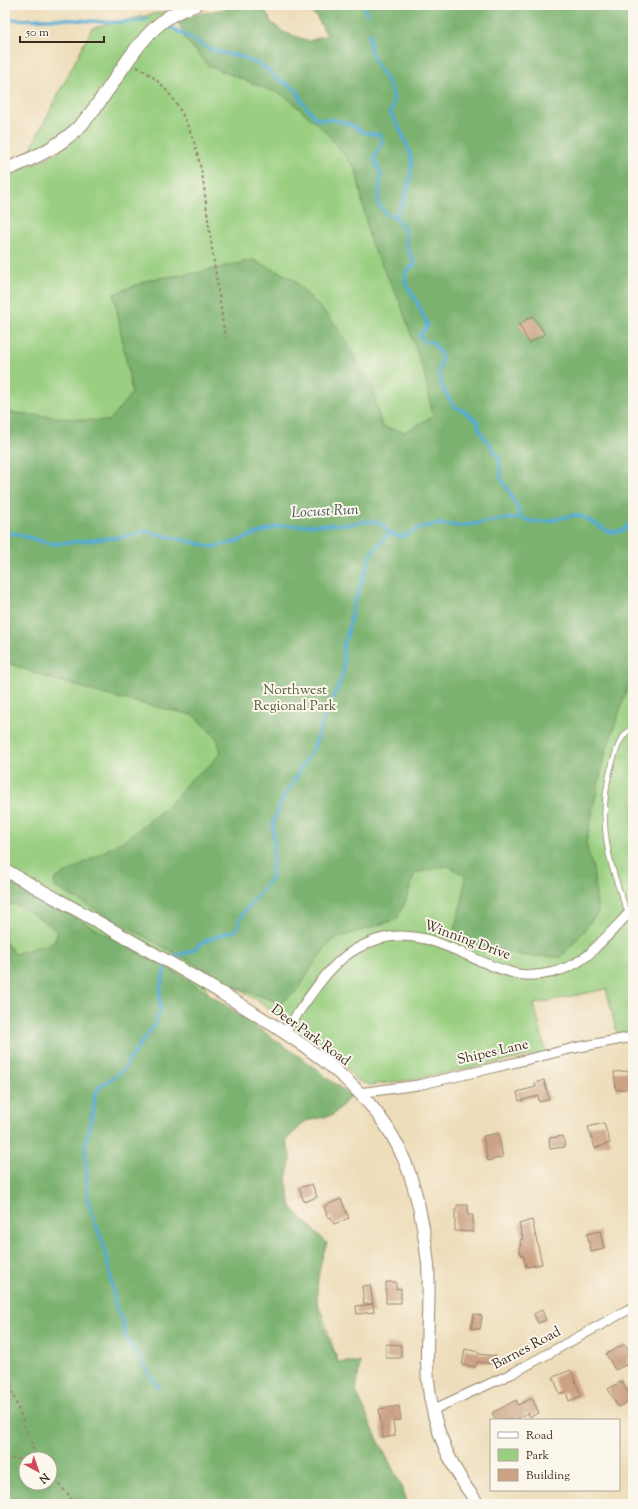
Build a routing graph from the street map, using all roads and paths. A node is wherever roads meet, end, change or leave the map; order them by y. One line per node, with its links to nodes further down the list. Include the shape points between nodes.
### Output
1 (195, 5): 2 (main road, via 178,11 163,21 147,36)
2 (127, 62): 3 (main road, via 96,107 69,136 40,155); 4 (path, via 143,70 166,90 178,104 193,139 204,186)
3 (5, 170)
4 (225, 338)
5 (633, 726): 7 (lane, via 621,740 612,765 606,788 604,812 605,837 611,865)
6 (5, 870): 8 (street, Deer Park Road, via 182,970)
7 (631, 911): 8 (street, Winning Drive, via 585,958 552,973 536,975 518,974 498,968 440,943 417,937 392,936 367,943 355,949 335,966)
8 (284, 1033): 10 (street, Deer Park Road, via 332,1068)
9 (633, 1036): 10 (street, Shipes Lane, via 418,1085)
10 (359, 1093): 13 (street, Deer Park Road, via 397,1144 408,1170 416,1201 425,1245 429,1284 427,1371)
11 (633, 1307): 13 (street, Barnes Road, via 517,1371)
12 (5, 1356): 14 (path, via 11,1373 12,1392)
13 (432, 1410): 19 (street, Deer Park Road, via 449,1457)
14 (34, 1451)
15 (5, 1459): 16 (path)
16 (18, 1459)
17 (58, 1484): 18 (path)
18 (74, 1504)
19 (477, 1504)

